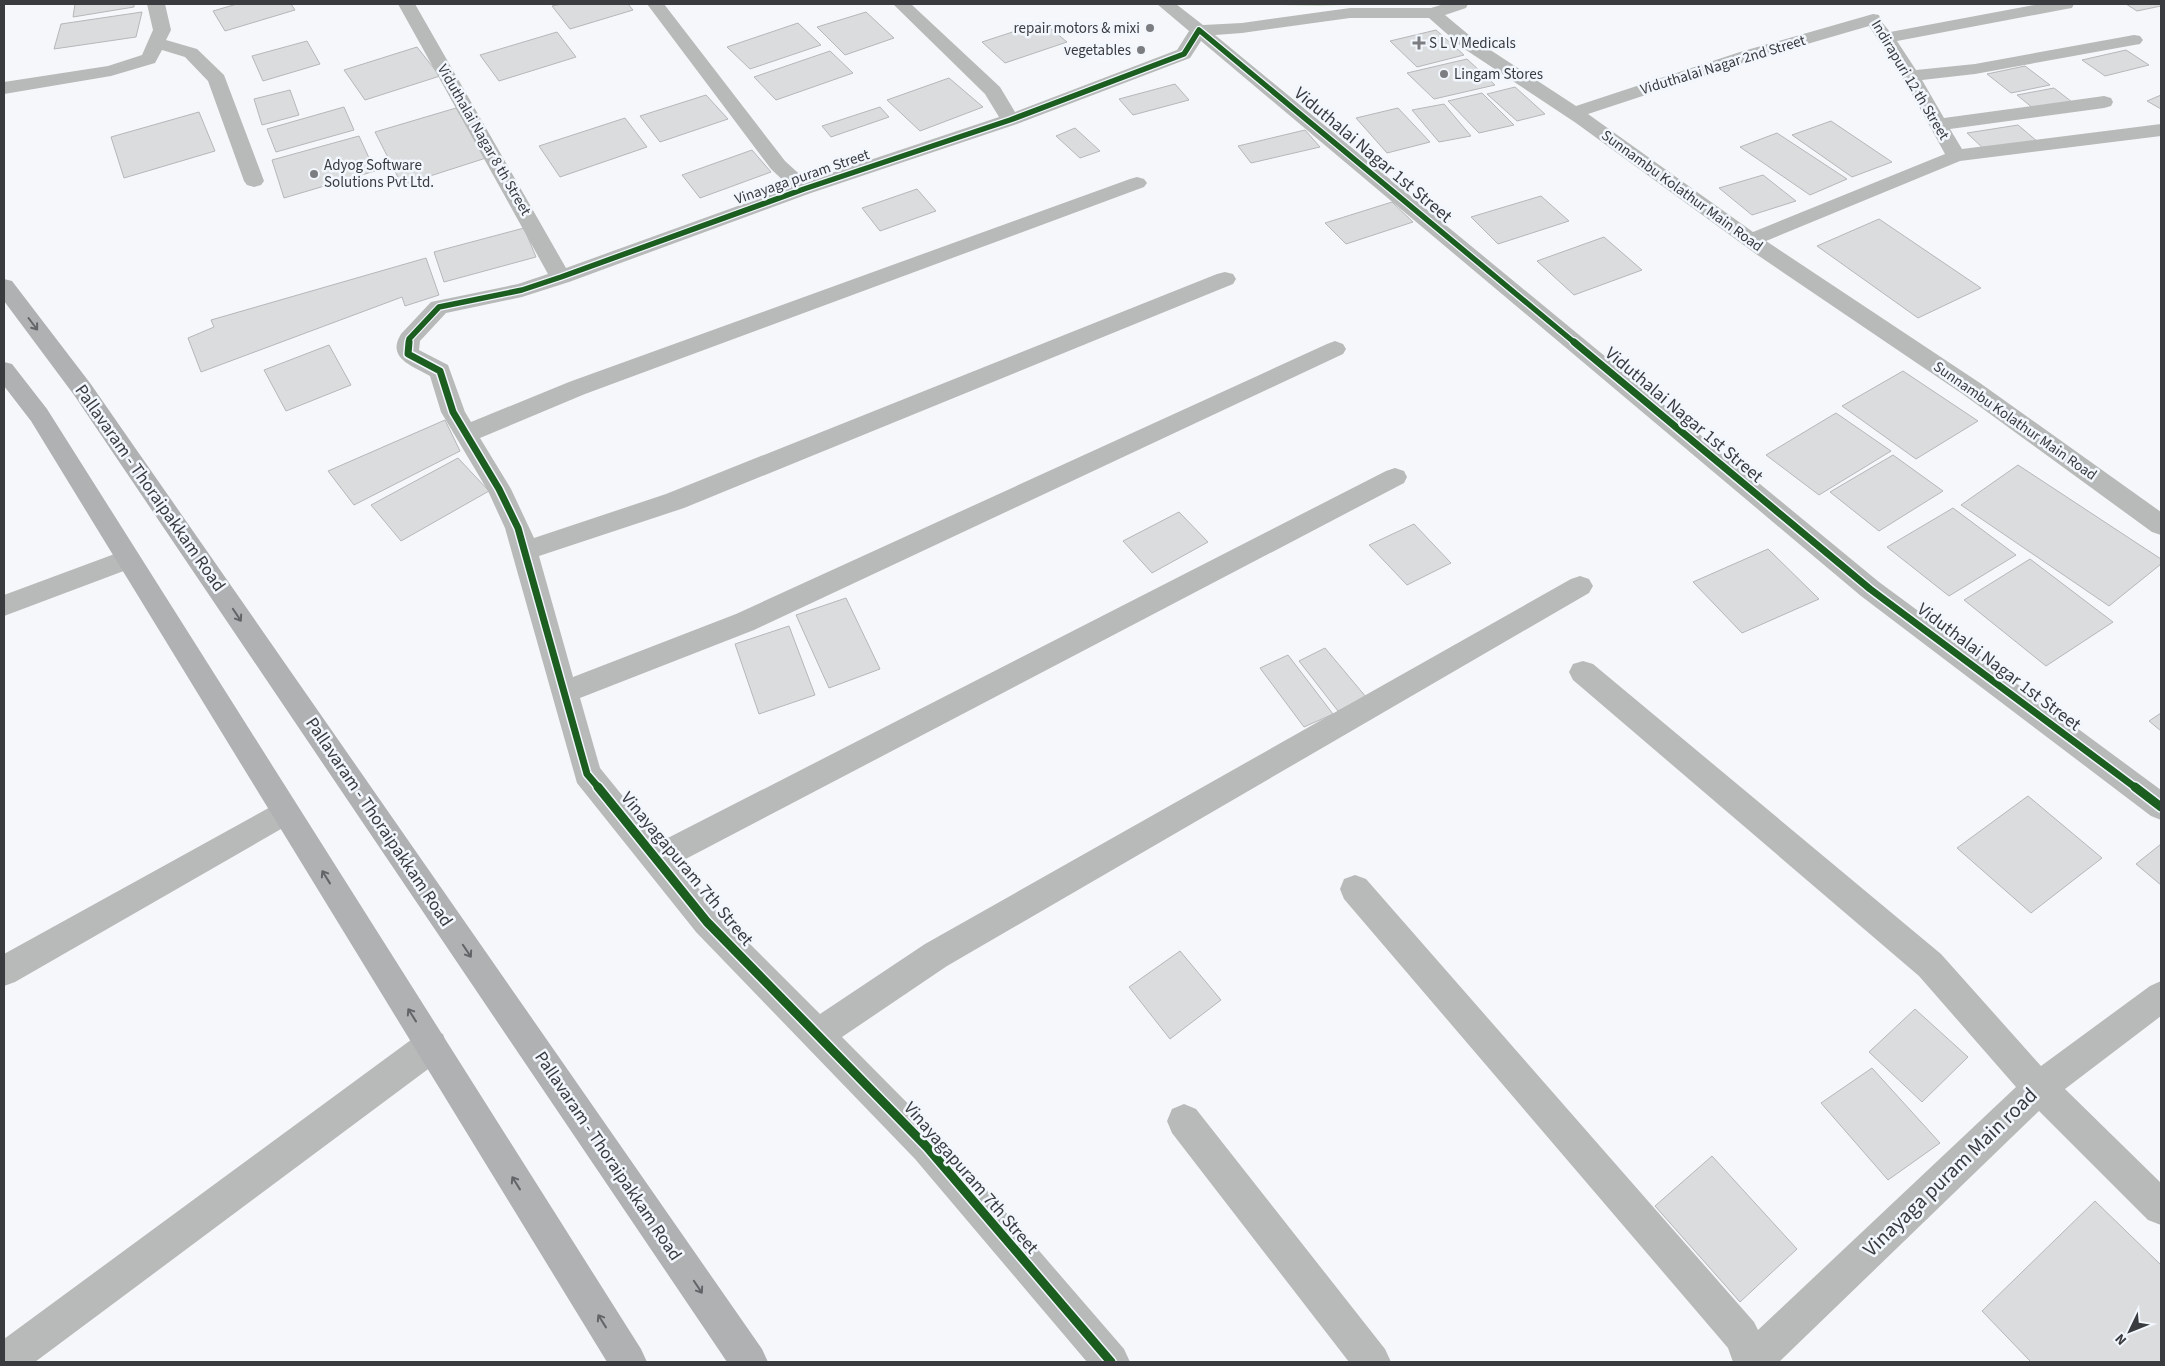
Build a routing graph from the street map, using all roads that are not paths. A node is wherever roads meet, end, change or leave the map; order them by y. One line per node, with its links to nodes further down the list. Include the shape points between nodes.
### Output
1 (156, 4): 13 (street, via 162,30)
2 (406, 4): 26 (street, Viduthalai Nagar 8 th Street)
3 (655, 4): 24 (street, via 778,164)
4 (901, 4): 18 (street, via 993,92)
5 (1165, 4): 10 (street)
6 (1460, 4): 9 (street)
7 (2066, 4): 11 (street)
8 (1868, 11): 11 (street, Indirapuri 12 th Street); 17 (street, Viduthalai Nagar 2nd Street, via 1746,56)
9 (1433, 13): 10 (street, via 1350,13 1242,28); 17 (street, Sunnambu Kolathur Main Road, via 1469,44)
10 (1199, 30): 18 (street, Vinayaga puram Street, via 1184,54); 41 (street, Viduthalai Nagar 1st Street, via 1870,589)
11 (1886, 38): 14 (street, Indirapuri 12 th Street)
12 (2134, 40): 14 (street, via 1975,70)
13 (156, 43): 15 (street, via 149,59 111,71); 22 (street, via 191,52 217,79)
14 (1910, 76): 19 (street, Indirapuri 12 th Street)
15 (4, 88)
16 (2104, 102): 19 (street)
17 (1573, 113): 25 (street, Sunnambu Kolathur Main Road)
18 (1010, 120): 24 (street, Vinayaga puram Street)
19 (1938, 124): 21 (street, Indirapuri 12 th Street)
20 (2161, 130): 21 (street)
21 (1956, 156): 25 (street)
22 (254, 181)
23 (1137, 183): 32 (street, via 586,384)
24 (804, 189): 26 (street, Vinayaga puram Street)
25 (1750, 240): 34 (street, Sunnambu Kolathur Main Road, via 1972,390)
26 (561, 277): 29 (street, Vinayaga puram Street, via 522,290 439,307)
27 (1226, 279): 35 (street, via 675,501)
28 (4, 286): 55 (main road, Pallavaram - Thoraipakkam Road, one-way to 55, via 82,389)
29 (409, 338): 32 (street, Vinayagapuram 7th Street, via 408,354 440,371 454,412)
30 (1335, 349): 40 (street, via 745,622)
31 (4, 370): 36 (main road, via 39,416)
32 (466, 434): 35 (street, Vinayagapuram 7th Street, via 499,489)
33 (1395, 477): 43 (street)
34 (2161, 525)
35 (525, 551): 40 (street, Vinayagapuram 7th Street)
36 (128, 559): 38 (street); 42 (main road)
37 (1580, 586): 47 (street, via 936,955)
38 (4, 606)
39 (1584, 672): 49 (street, via 1930,965)
40 (565, 692): 43 (street, Vinayagapuram 7th Street, via 587,774)
41 (2161, 807)
42 (285, 812): 45 (street); 48 (main road, one-way to 42)
43 (656, 859): 47 (street, Vinayagapuram 7th Street, via 707,922)
44 (1355, 889): 52 (street, via 1741,1335)
45 (4, 970)
46 (2161, 997): 49 (street, Vinayaga puram Main road)
47 (817, 1035): 56 (street, Vinayagapuram 7th Street, via 927,1146)
48 (431, 1046): 53 (street); 54 (main road, one-way to 48)
49 (2039, 1088): 51 (street); 52 (street, Vinayaga puram Main road)
50 (1184, 1122): 57 (street)
51 (2161, 1207)
52 (1753, 1361)
53 (4, 1362)
54 (628, 1362)
55 (749, 1362)
56 (1111, 1362)
57 (1372, 1362)

